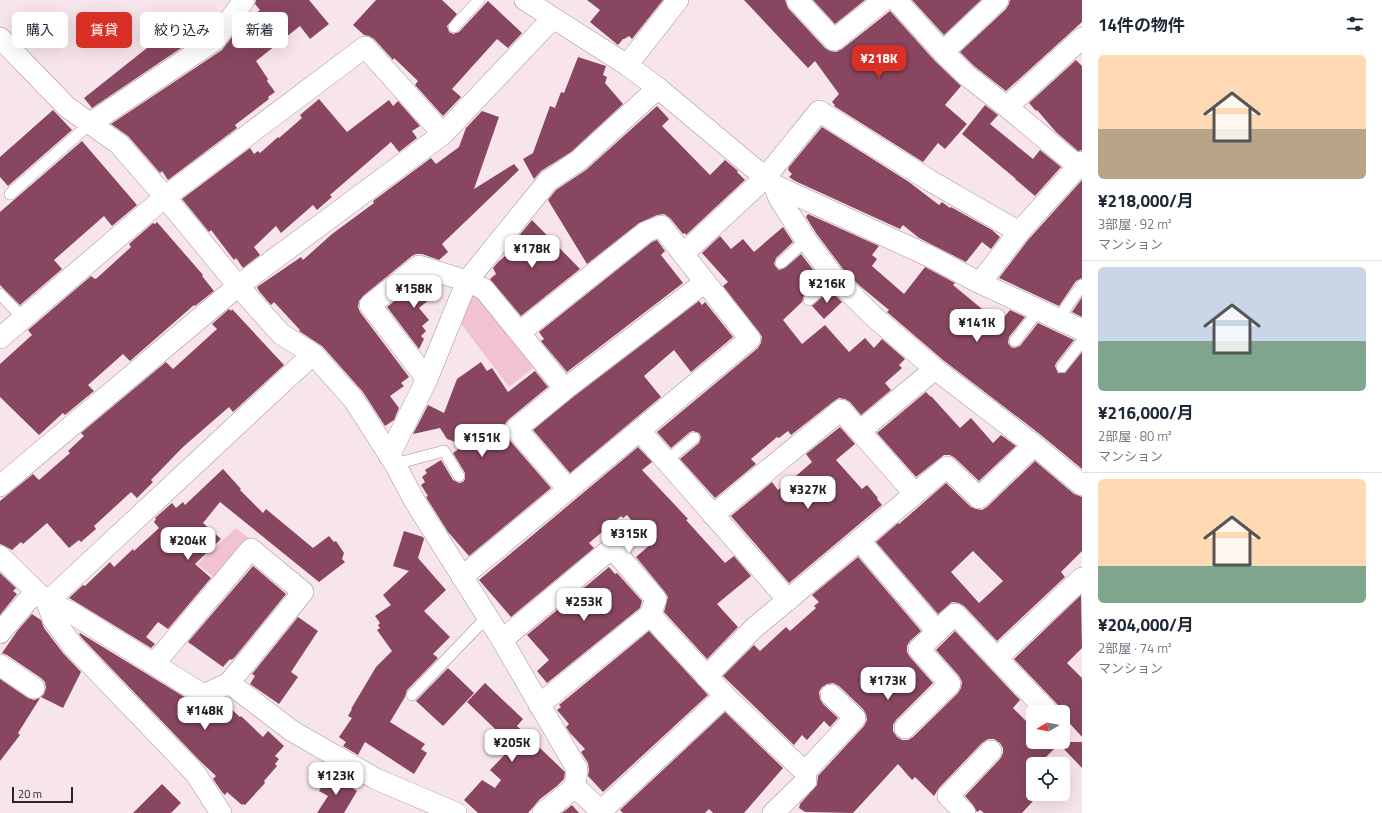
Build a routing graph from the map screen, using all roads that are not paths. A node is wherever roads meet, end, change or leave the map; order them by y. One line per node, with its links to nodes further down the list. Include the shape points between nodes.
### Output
1 (244, 0): 17 (street, via 215,40)
2 (479, 0): 10 (lane)
3 (525, 0): 9 (street)
4 (678, 0): 14 (street)
5 (797, 0): 6 (street, via 834,40)
6 (884, 0)
7 (896, 0): 13 (street)
8 (998, 0): 13 (street)
9 (553, 18): 14 (street); 18 (street)
10 (454, 27)
11 (0, 38): 17 (street, via 67,106)
12 (1082, 38): 16 (street)
13 (943, 52): 16 (street, via 966,76)
14 (627, 65): 15 (street)
15 (658, 88): 20 (street); 28 (street, via 578,161 548,181)
16 (1007, 107): 19 (street)
17 (91, 123): 21 (lane); 22 (street, via 119,144)
18 (443, 134): 22 (street, via 365,47); 32 (street)
19 (1080, 164): 23 (street)
20 (770, 181): 23 (street, via 819,111 929,180); 24 (street); 25 (street); 30 (street)
21 (10, 194)
22 (165, 197): 32 (street); 36 (street)
23 (1019, 232): 30 (street)
24 (806, 240): 26 (lane); 27 (street)
25 (683, 254): 29 (street); 39 (street, via 661,226 646,232)
26 (781, 263)
27 (834, 277): 34 (lane); 45 (street, via 873,316)
28 (467, 281): 39 (street, via 484,289); 46 (street); 46 (street, via 419,266 370,305)
29 (705, 282): 47 (street); 48 (street, via 750,339)
30 (980, 283): 35 (street)
31 (1082, 285): 37 (lane)
32 (238, 286): 43 (street, via 281,334); 56 (street)
33 (0, 294): 36 (lane)
34 (809, 300)
35 (1039, 310): 37 (street); 41 (lane)
36 (23, 318): 40 (street)
37 (1058, 319): 38 (street)
38 (1082, 330)
39 (520, 332): 47 (street)
40 (0, 338)
41 (1015, 341)
42 (1082, 341): 44 (lane)
43 (313, 354): 52 (street, via 354,400); 64 (street)
44 (1062, 367)
45 (935, 369): 49 (street); 51 (street)
46 (427, 379): 52 (street)
47 (565, 389): 57 (street, via 516,429)
48 (640, 431): 53 (street); 57 (street)
49 (860, 431): 58 (street); 59 (street, via 841,410)
50 (694, 438): 53 (lane)
51 (1034, 445): 55 (street); 58 (street, via 979,498 947,467)
52 (392, 460): 54 (lane, via 444,451); 62 (street)
53 (666, 461): 59 (street)
54 (459, 476)
55 (1082, 485)
56 (0, 486)
57 (568, 489): 62 (street)
58 (914, 493): 60 (street)
59 (713, 515): 65 (street)
60 (859, 540): 65 (street); 68 (street)
61 (0, 556): 64 (street)
62 (462, 578): 67 (street)
63 (1082, 578): 71 (street)
64 (42, 596): 69 (street); 72 (street); 87 (street, via 73,646 195,772)
65 (788, 600): 74 (street, via 754,628)
66 (650, 615): 70 (street, via 656,600 612,548); 74 (street); 80 (street)
67 (487, 617): 70 (street); 77 (lane)
68 (937, 631): 71 (street, via 955,614); 82 (street, via 919,649 950,684)
69 (0, 633)
70 (502, 640): 80 (street)
71 (997, 658): 81 (street)
72 (154, 664): 75 (street, via 202,694); 75 (street, via 251,549 303,592)
73 (0, 666): 76 (street)
74 (706, 677): 79 (street)
75 (229, 683): 88 (street, via 298,734 376,779)
76 (34, 688)
77 (412, 695)
78 (831, 695): 84 (street, via 855,718)
79 (725, 696): 84 (street); 85 (street, via 601,811)
80 (539, 705): 85 (street, via 577,769)
81 (1041, 705)
82 (905, 728)
83 (991, 751): 90 (street, via 948,796)
84 (805, 772): 86 (street, via 806,781)
85 (575, 787): 89 (street)
86 (782, 810)
87 (221, 813)
88 (456, 813)
89 (543, 813)
90 (965, 813)

